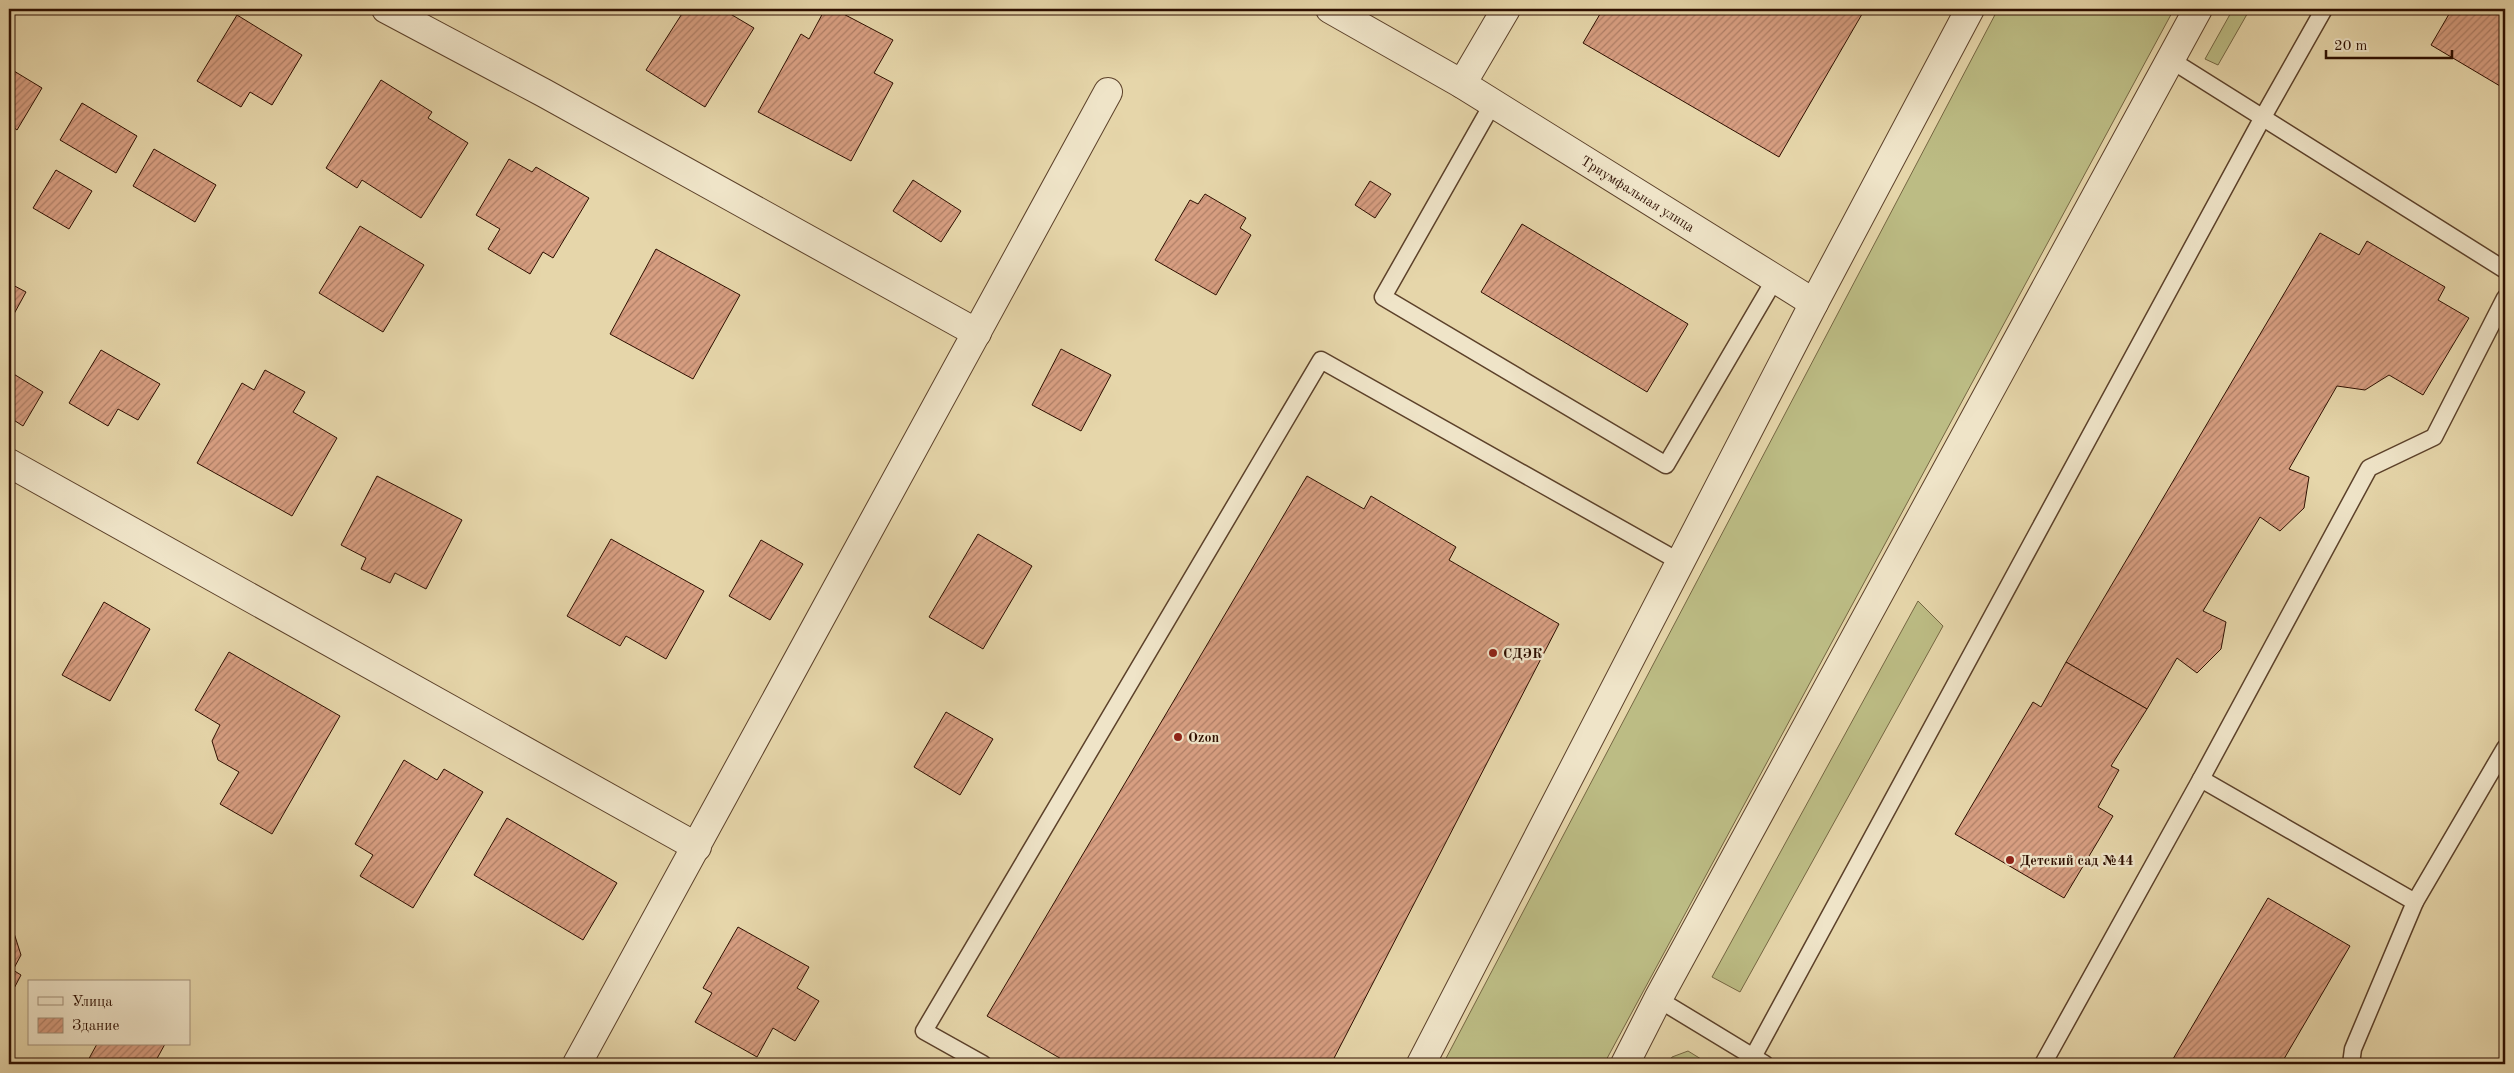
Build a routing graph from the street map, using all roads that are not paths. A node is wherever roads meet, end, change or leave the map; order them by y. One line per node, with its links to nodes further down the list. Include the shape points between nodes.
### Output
1 (386, 9): 16 (street)
2 (1330, 9): 8 (street, Триумфальная улица)
3 (1506, 9): 8 (street)
4 (1970, 9): 15 (street)
5 (2198, 9): 7 (street)
6 (2324, 9): 11 (lane)
7 (2171, 60): 11 (lane); 23 (street)
8 (1462, 84): 10 (street, Триумфальная улица)
9 (1108, 92): 16 (street)
10 (1493, 103): 13 (street, Триумфальная улица); 13 (lane, via 1383,297 1666,465)
11 (2262, 117): 12 (lane); 24 (lane)
12 (2505, 270)
13 (1775, 280): 15 (street, Триумфальная улица)
14 (2505, 298): 20 (lane, via 2434,437 2369,468)
15 (1814, 303): 18 (street)
16 (977, 333): 21 (street)
17 (9, 463): 21 (street)
18 (1680, 562): 26 (lane, via 1321,360 924,1031); 27 (street)
19 (2505, 748): 22 (lane)
20 (2201, 779): 22 (lane); 29 (lane)
21 (697, 846): 25 (street)
22 (2415, 902): 30 (lane, via 2353,1049)
23 (1658, 999): 24 (lane); 28 (street)
24 (1759, 1061)
25 (577, 1064)
26 (983, 1064)
27 (1421, 1064)
28 (1626, 1064)
29 (2043, 1064)
30 (2351, 1064)

